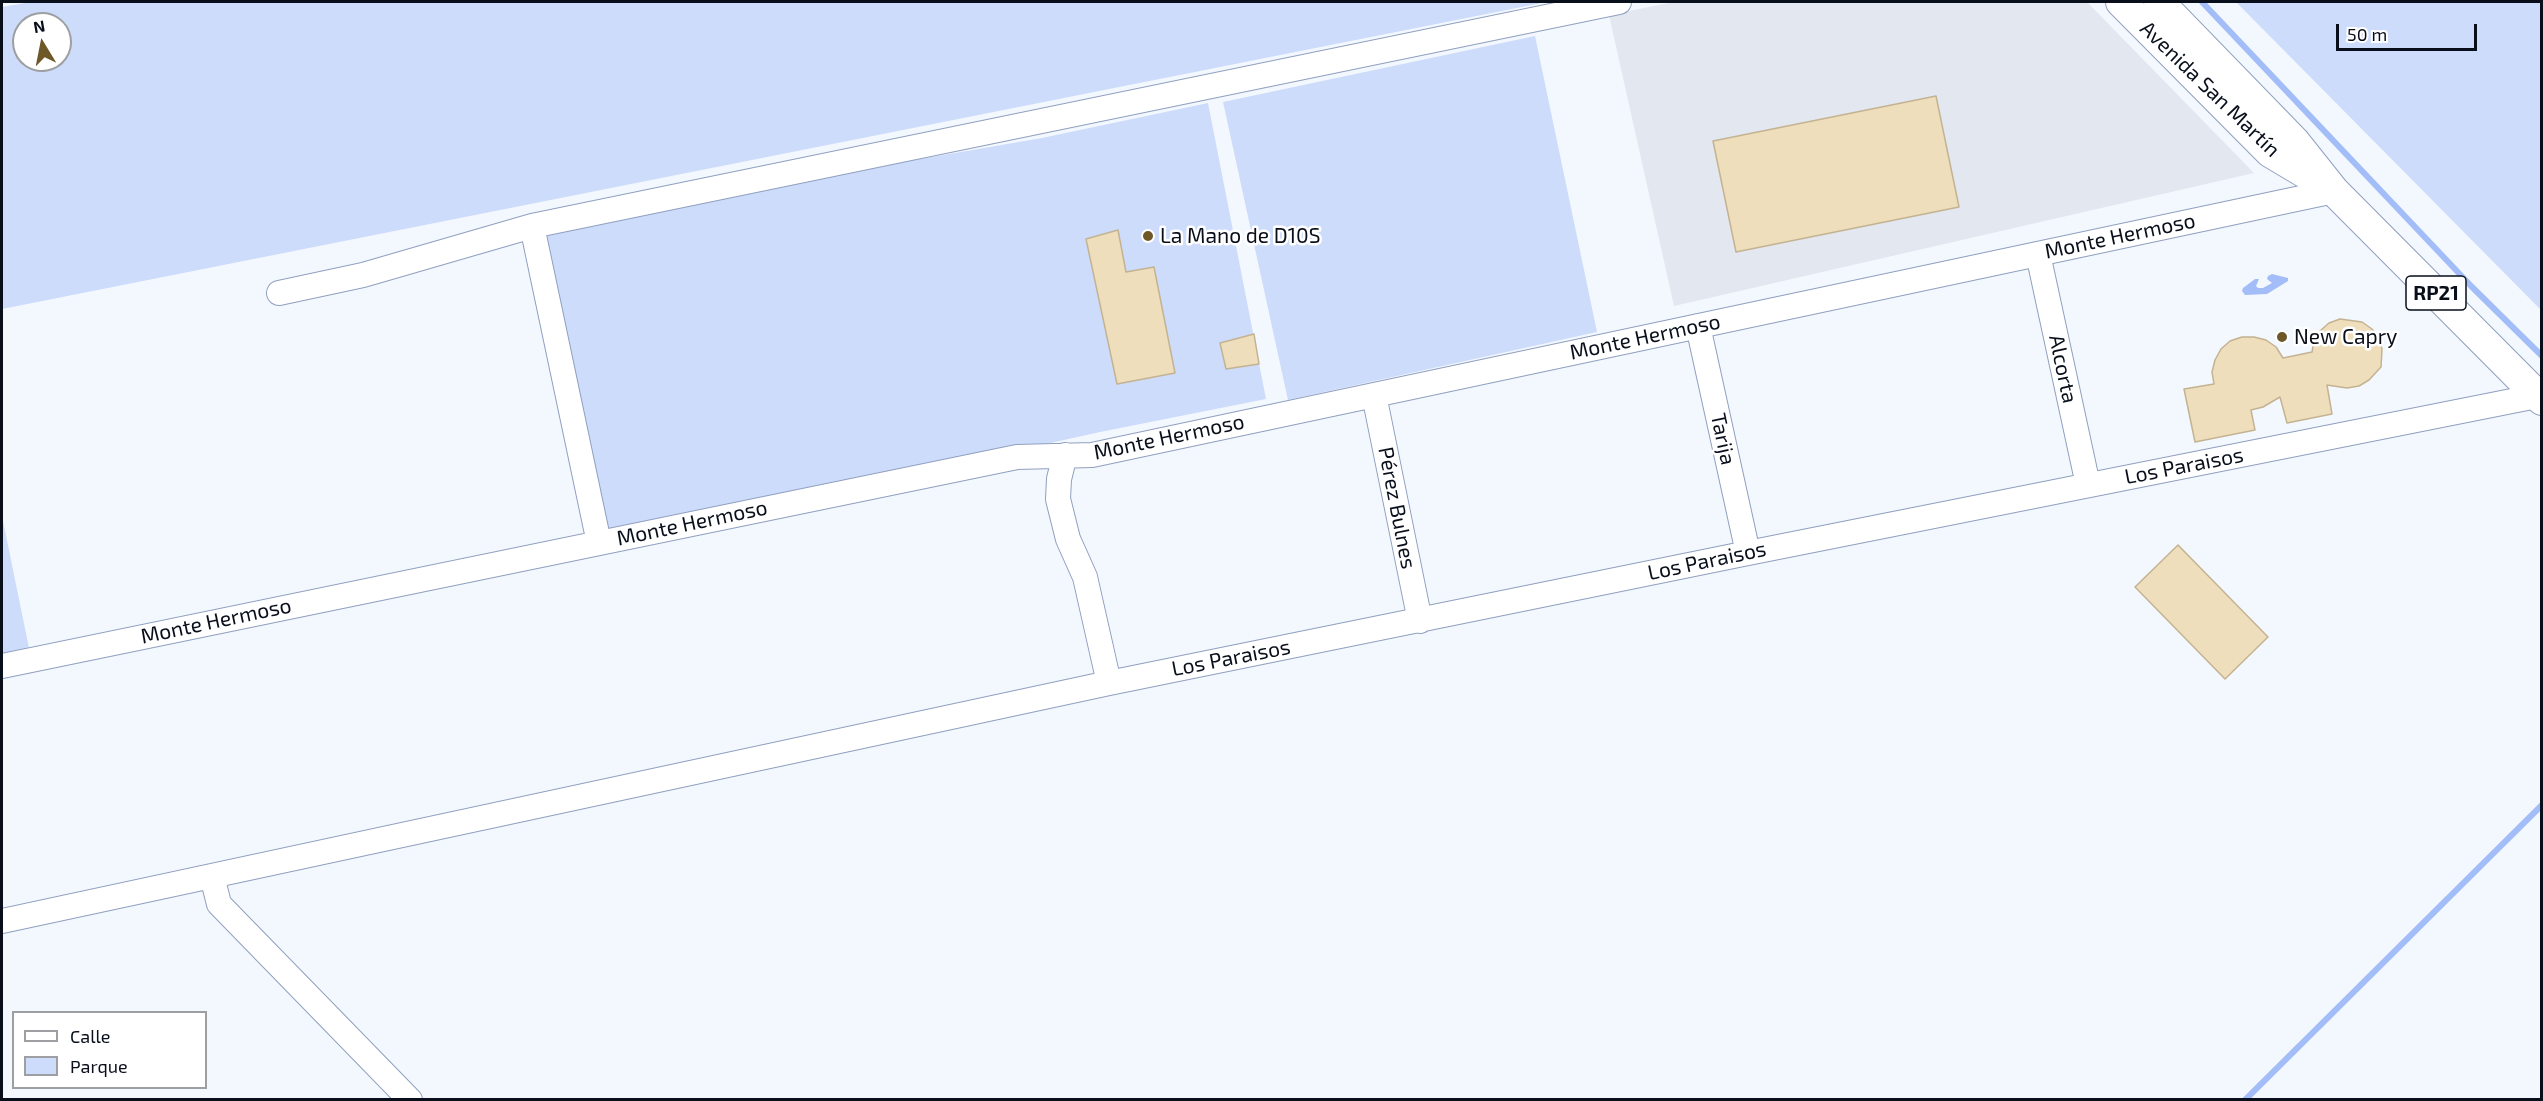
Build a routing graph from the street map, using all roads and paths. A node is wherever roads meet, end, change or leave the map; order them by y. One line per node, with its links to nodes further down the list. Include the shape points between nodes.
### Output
1 (1619, 2): 5 (street)
2 (2121, 2): 4 (main road, Avenida San Martín / RP21, via 2270,152)
3 (2159, 2): 4 (main road, Avenida San Martín / RP21, via 2295,142)
4 (2334, 191): 6 (street, Monte Hermoso); 10 (main road, Avenida San Martín / RP21)
5 (532, 226): 7 (street, via 363,275); 13 (street)
6 (2038, 254): 8 (street, Monte Hermoso); 12 (street, Alcorta)
7 (279, 292)
8 (1698, 326): 9 (street, Monte Hermoso); 14 (street, Tarija)
9 (1374, 395): 11 (street, Monte Hermoso, via 1092,455); 15 (street, Pérez Bulnes)
10 (2539, 398): 12 (street, Los Paraisos)
11 (1065, 455): 13 (street, Monte Hermoso, via 1017,457); 17 (street, via 1058,499 1068,539 1085,577)
12 (2088, 485): 14 (street, Los Paraisos)
13 (599, 543): 16 (street, Monte Hermoso)
14 (1748, 553): 15 (street, Los Paraisos)
15 (1420, 621): 17 (street, Los Paraisos)
16 (2, 666)
17 (1109, 683): 18 (street, Los Paraisos)
18 (212, 876): 19 (street, Los Paraisos); 20 (street, via 219,904)
19 (2, 921)
20 (410, 1100)

